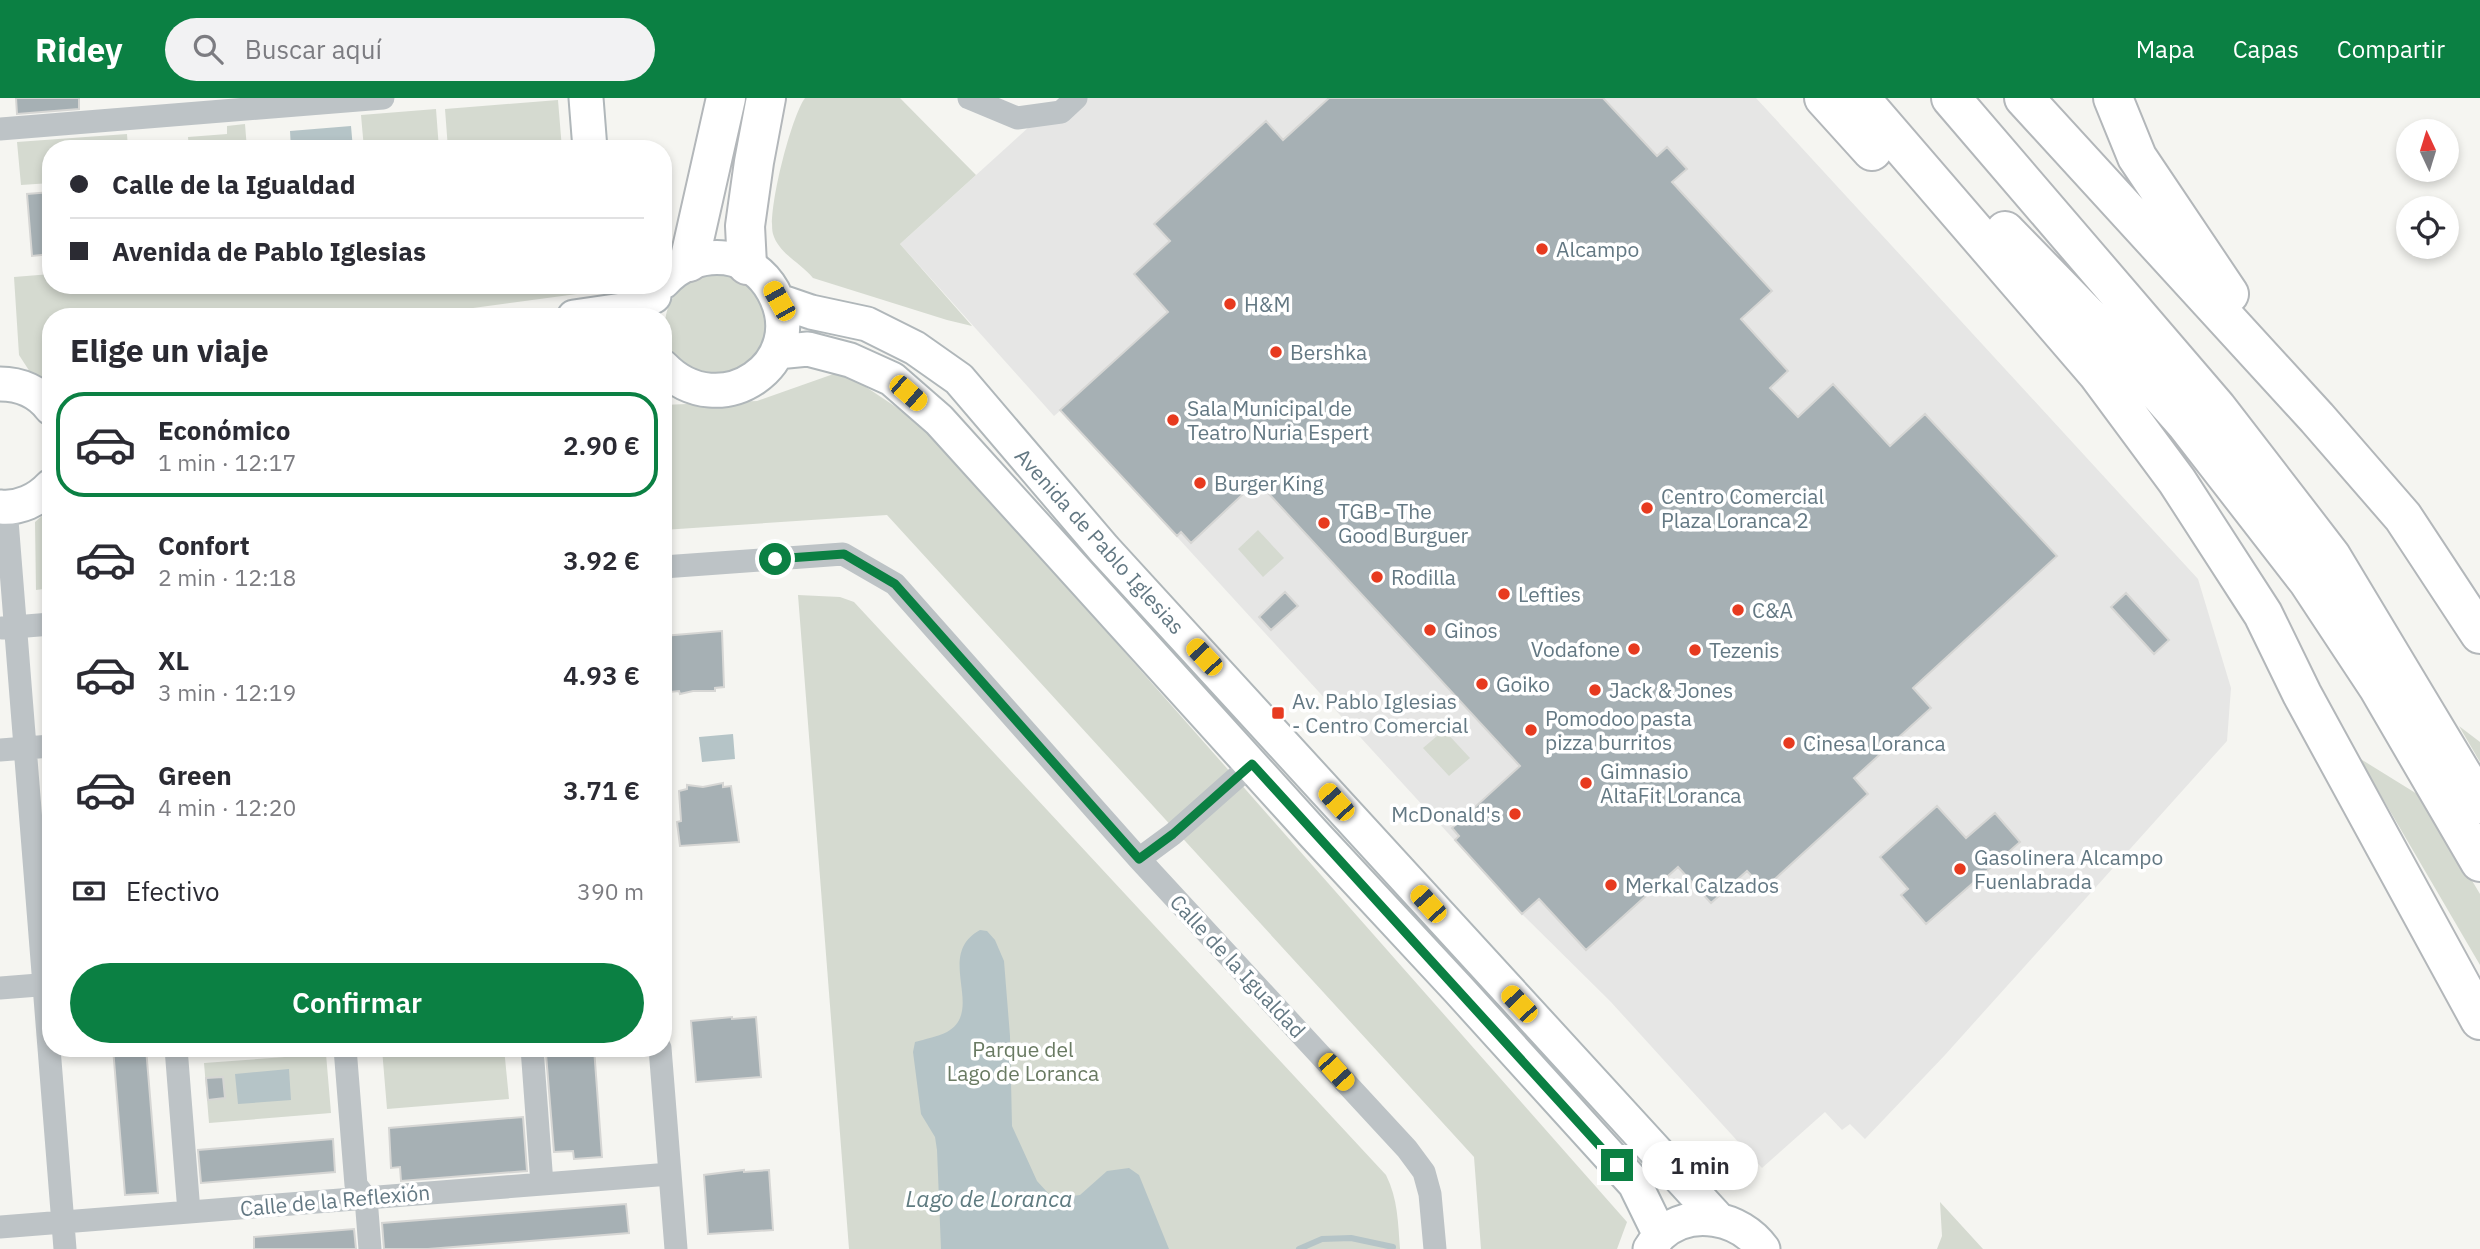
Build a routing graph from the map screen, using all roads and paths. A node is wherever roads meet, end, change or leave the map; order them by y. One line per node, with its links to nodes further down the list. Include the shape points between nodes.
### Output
1 (383, 98): 13 (street)
2 (586, 98): 15 (main road)
3 (726, 98): 16 (highway)
4 (766, 98): 17 (highway, via 745,226)
5 (969, 98): 6 (street, via 1017,118 1061,112)
6 (1076, 98)
7 (1825, 98): 33 (highway, via 2015,309 2204,545)
8 (1860, 98): 33 (highway, via 2097,373 2177,481 2263,614)
9 (1872, 98): 40 (highway, via 2122,351 2187,425 2308,581 2378,687)
10 (1951, 98): 38 (highway, via 2217,408 2331,556)
11 (2024, 98): 26 (highway)
12 (2113, 98): 26 (highway, via 2137,157)
13 (228, 104): 14 (street)
14 (0, 129)
15 (589, 140)
16 (672, 261)
17 (747, 265): 18 (main road, via 708,257); 20 (main road, via 769,284)
18 (672, 280)
19 (651, 294): 21 (main road)
20 (779, 301): 22 (main road, via 782,337); 56 (main road, Avenida de Pablo Iglesias, via 867,324 915,348 959,379 1104,549)
21 (632, 308)
22 (777, 352): 23 (main road, via 754,380 733,389 699,390); 37 (main road, Avenida de Pablo Iglesias, via 808,349 850,359 892,379 939,420)
23 (672, 377)
24 (0, 384): 25 (main road, via 23,387)
25 (42, 397)
26 (2317, 418): 30 (highway, via 2403,517)
27 (42, 495): 28 (main road)
28 (3, 508): 32 (street)
29 (672, 566): 39 (street, Calle de la Igualdad, via 844,554 895,584)
30 (2476, 624)
31 (42, 625): 32 (street)
32 (8, 627): 35 (street)
33 (2302, 694): 42 (highway)
34 (42, 746): 35 (street)
35 (26, 747): 36 (street); 41 (street)
36 (0, 750)
37 (1252, 764): 39 (street); 59 (main road, Avenida de Pablo Iglesias, via 1635,1184)
38 (2480, 804)
39 (1139, 859): 63 (street, Calle de la Igualdad, via 1407,1149 1424,1172)
40 (2480, 862)
41 (42, 920)
42 (2454, 970): 45 (highway); 46 (highway)
43 (42, 985): 44 (street)
44 (0, 988)
45 (2480, 1009)
46 (2480, 1020)
47 (53, 1057): 57 (street)
48 (177, 1057): 55 (street)
49 (346, 1057): 54 (street, via 356,1185)
50 (533, 1057): 53 (street)
51 (661, 1057): 52 (street)
52 (670, 1174): 53 (street, Calle de la Reflexión); 62 (street)
53 (542, 1184): 54 (street, Calle de la Reflexión)
54 (366, 1198): 55 (street, Calle de la Reflexión); 61 (street)
55 (189, 1212): 57 (street, Calle de la Reflexión)
56 (1718, 1219): 59 (main road, via 1687,1220); 64 (main road, via 1743,1228)
57 (63, 1222): 58 (street, Calle de la Reflexión); 60 (street)
58 (0, 1227)
59 (1655, 1242)
60 (65, 1249)
61 (370, 1249)
62 (676, 1249)
63 (1435, 1249)
64 (1763, 1249)

